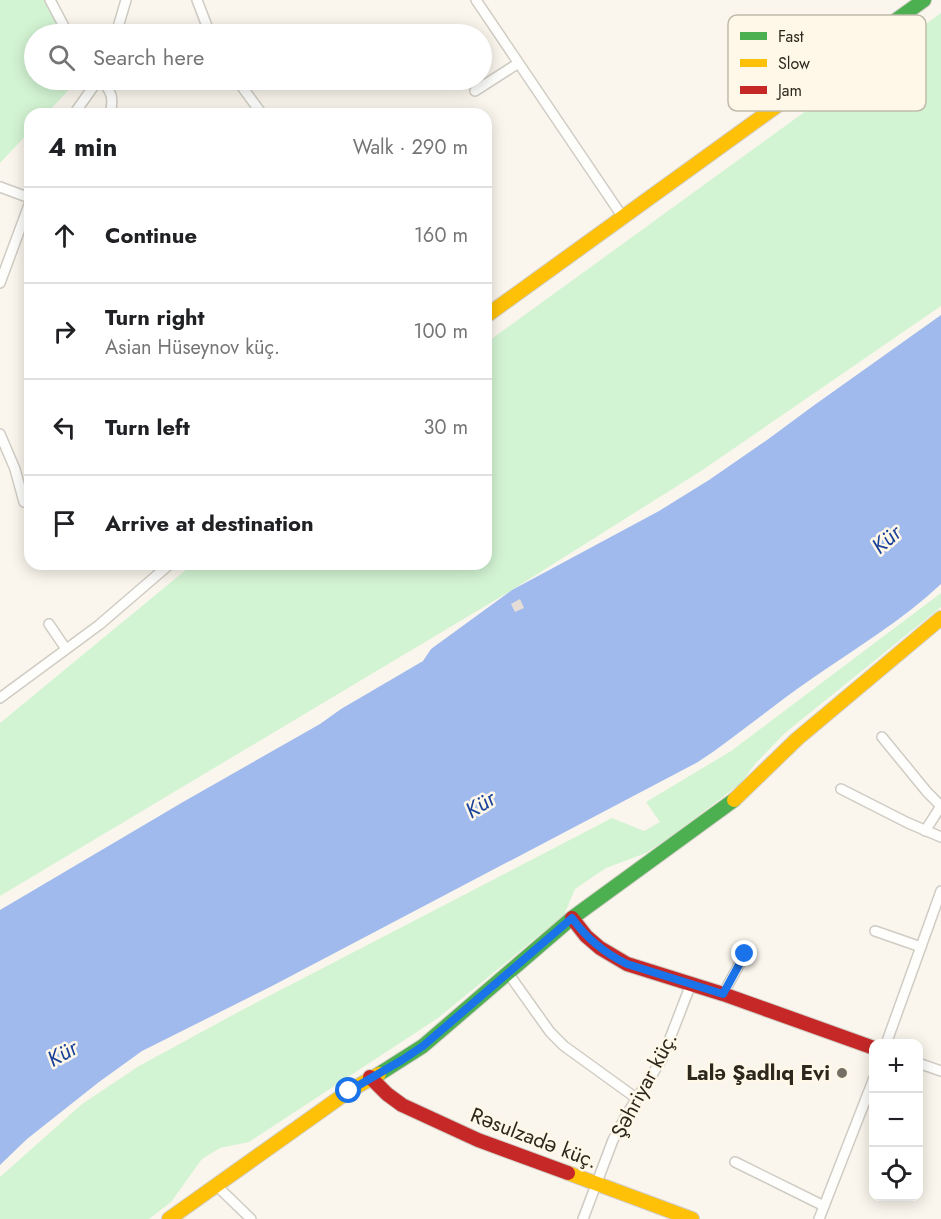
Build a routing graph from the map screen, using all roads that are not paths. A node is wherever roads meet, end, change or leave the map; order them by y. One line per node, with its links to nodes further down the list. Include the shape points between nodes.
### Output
1 (50, 0): 7 (street)
2 (126, 0): 8 (street)
3 (197, 0): 9 (street)
4 (476, 0): 10 (street)
5 (924, 0): 6 (street)
6 (903, 15)
7 (63, 24)
8 (119, 24)
9 (206, 24)
10 (492, 24)
11 (492, 24): 12 (street)
12 (518, 64): 13 (street); 23 (street)
13 (492, 80)
14 (92, 90): 17 (street)
15 (110, 90): 18 (street, via 114,100)
16 (244, 90): 19 (street)
17 (79, 108)
18 (112, 108)
19 (258, 108)
20 (769, 111): 23 (street)
21 (0, 188): 22 (street)
22 (24, 198)
23 (622, 216): 26 (street)
24 (24, 217): 25 (street)
25 (0, 283)
26 (492, 312)
27 (0, 434): 28 (street)
28 (24, 502)
29 (163, 570): 32 (street)
30 (941, 618): 40 (street, via 797,739 741,795)
31 (50, 624): 32 (street)
32 (66, 649): 33 (street)
33 (0, 698)
34 (882, 737): 36 (street)
35 (841, 789): 37 (street)
36 (941, 806): 37 (street)
37 (926, 831): 38 (street)
38 (941, 837)
39 (941, 891): 42 (street)
40 (572, 918): 44 (street); 45 (street, via 586,936 614,957)
41 (875, 931): 42 (street)
42 (921, 947): 47 (street)
43 (745, 954): 46 (street)
44 (508, 973): 51 (street, via 423,1046); 53 (street, via 564,1046)
45 (691, 984): 46 (street); 53 (street, Şəhriyar küç., via 662,1059)
46 (723, 994): 48 (street)
47 (888, 1039)
48 (869, 1047)
49 (923, 1065): 50 (street)
50 (941, 1071)
51 (370, 1077): 55 (street, Rəsulzadə küç., via 402,1105 446,1126); 56 (street)
52 (869, 1088): 57 (street)
53 (636, 1098): 55 (street, Şəhriyar küç.)
54 (735, 1162): 57 (street)
55 (595, 1184): 60 (street, Şəhriyar küç.); 61 (street, Rəsulzadə küç.)
56 (216, 1185): 58 (street); 59 (street)
57 (824, 1206): 62 (street)
58 (169, 1219)
59 (250, 1219)
60 (583, 1219)
61 (692, 1219)
62 (819, 1219)

